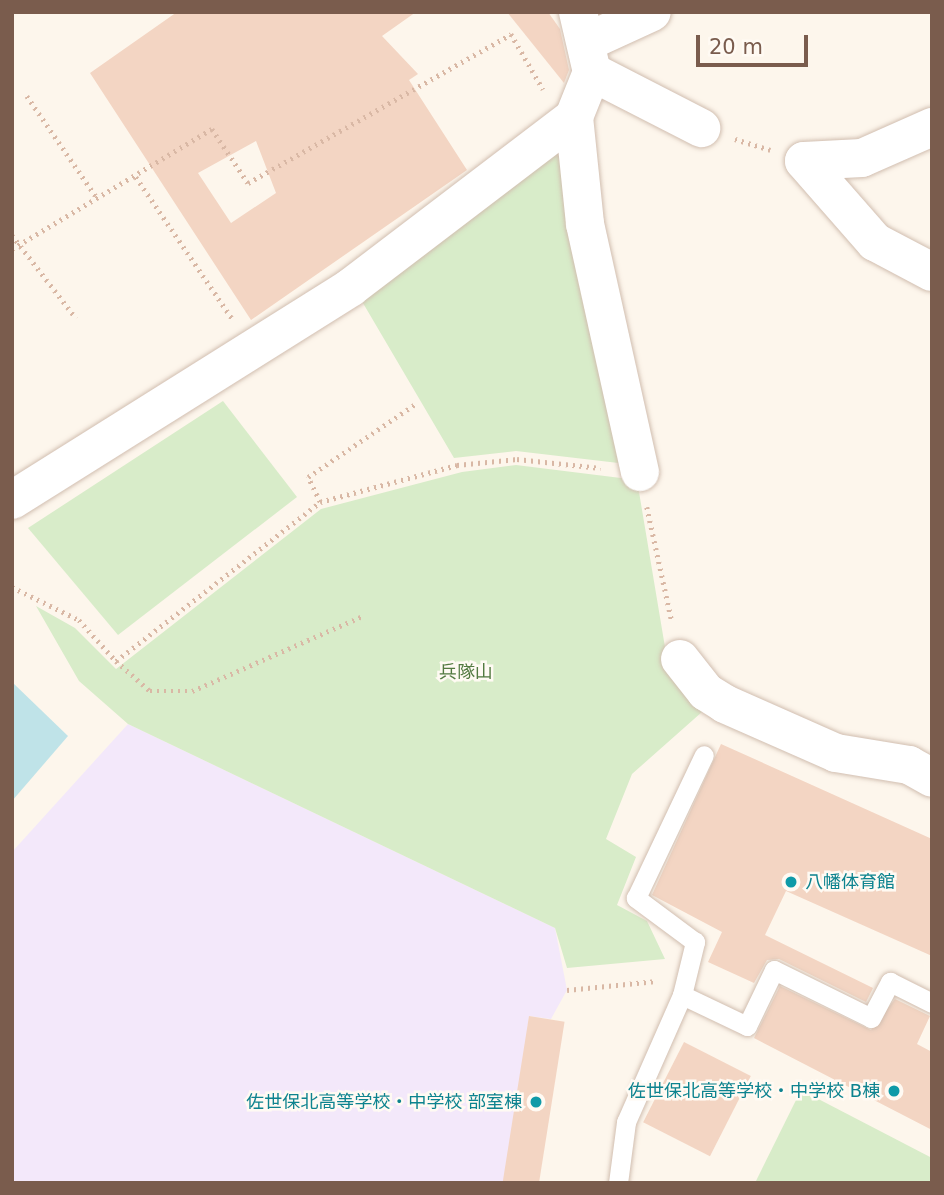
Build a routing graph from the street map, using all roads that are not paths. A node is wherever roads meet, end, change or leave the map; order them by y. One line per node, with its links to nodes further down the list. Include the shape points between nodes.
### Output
1 (652, 12): 2 (street)
2 (586, 42): 3 (street); 5 (street)
3 (574, 117): 7 (street, via 586,224); 8 (street, via 351,287)
4 (932, 127): 6 (street, via 862,158 804,161 876,242)
5 (701, 128)
6 (932, 272)
7 (640, 472)
8 (12, 500)
9 (680, 659): 11 (street, via 706,692 726,704 836,753 909,765)
10 (704, 755): 12 (lane, via 636,898 695,942)
11 (932, 778)
12 (685, 987): 13 (lane, via 747,1026 775,970 872,1018 890,982); 14 (lane, via 626,1122)
13 (932, 1003)
14 (618, 1183)

